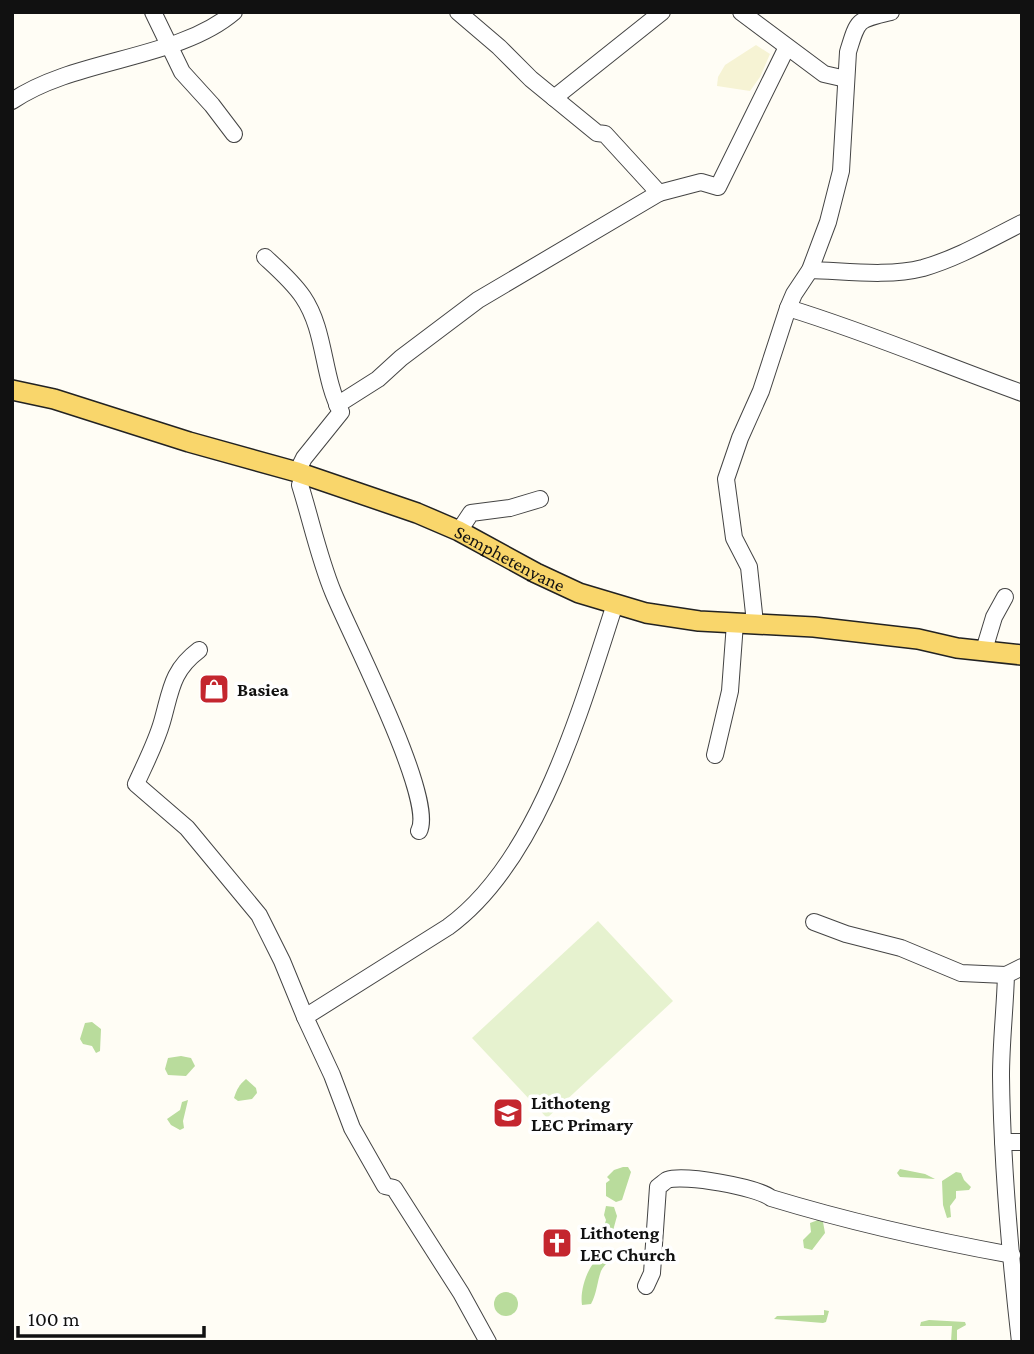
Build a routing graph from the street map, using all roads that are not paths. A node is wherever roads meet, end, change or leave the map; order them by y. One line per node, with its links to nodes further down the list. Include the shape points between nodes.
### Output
1 (153, 12): 7 (street)
2 (234, 12): 7 (street, via 201,33)
3 (458, 12): 10 (street)
4 (662, 12): 10 (street)
5 (741, 12): 8 (street)
6 (891, 12): 9 (street, via 858,23 848,52)
7 (170, 45): 11 (street, via 107,62 26,92); 12 (street, via 182,72)
8 (787, 47): 9 (street, via 824,74); 13 (street, via 718,187 701,182)
9 (846, 79): 16 (street, via 841,171)
10 (554, 98): 13 (street, via 597,133 605,134)
11 (12, 102)
12 (234, 134)
13 (659, 193): 20 (street, via 478,300 378,379)
14 (1022, 223): 16 (street, via 921,269)
15 (265, 257): 20 (street, via 302,295 310,310)
16 (810, 270): 17 (street)
17 (788, 308): 19 (street); 27 (street, via 726,479 734,538 749,566)
18 (12, 390): 21 (main road, Semphetenyane)
19 (1022, 393)
20 (337, 405): 21 (street, via 341,412 304,458)
21 (300, 473): 23 (main road, Semphetenyane); 32 (street, via 332,591 374,681 416,794 422,817)
22 (540, 499): 23 (street, via 471,513)
23 (459, 531): 25 (main road, Semphetenyane, via 546,578)
24 (1004, 597): 29 (street)
25 (615, 604): 26 (main road, Semphetenyane, via 699,621); 36 (street, via 559,767 523,842 464,916)
26 (735, 622): 27 (main road, Semphetenyane); 31 (street, via 730,691)
27 (755, 623): 29 (main road, Semphetenyane)
28 (199, 650): 36 (street, via 184,661 169,689 162,723 136,784 187,828 259,915)
29 (984, 650): 30 (main road, Semphetenyane)
30 (1022, 655)
31 (715, 755)
32 (419, 831)
33 (814, 922): 35 (street, via 901,948 961,973)
34 (1022, 967): 35 (street)
35 (1006, 975): 37 (street)
36 (305, 1017): 41 (street, via 358,1138 385,1186 394,1188)
37 (1003, 1142): 38 (street); 39 (street)
38 (1022, 1142)
39 (1015, 1266): 40 (street, via 837,1219 725,1183 678,1178 658,1187 652,1273); 42 (street)
40 (646, 1286)
41 (488, 1342)
42 (1020, 1342)

